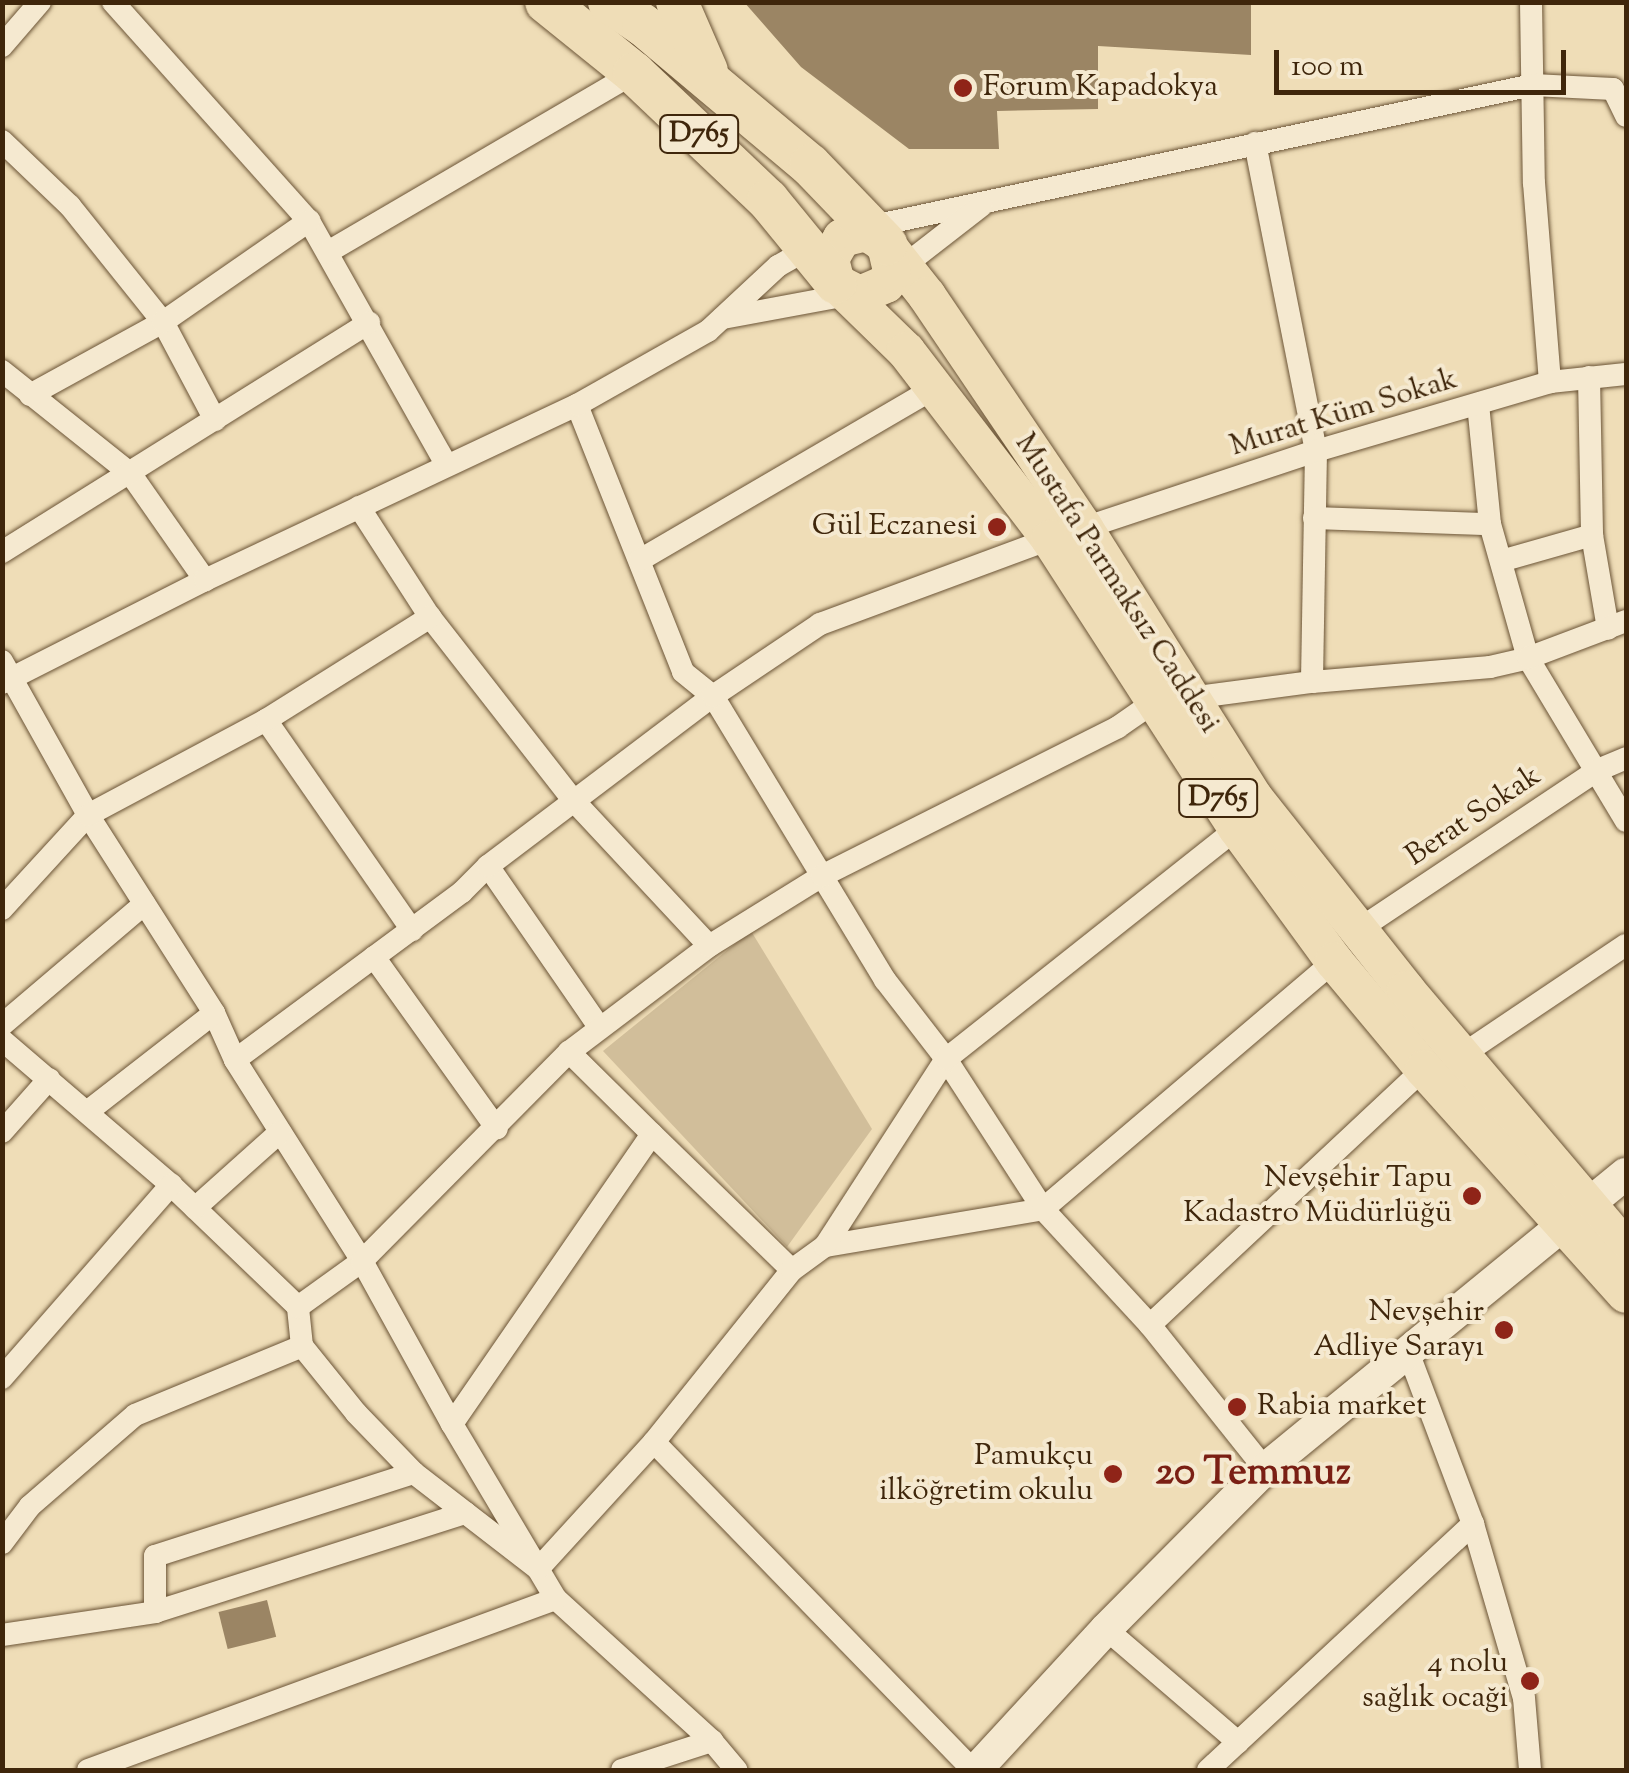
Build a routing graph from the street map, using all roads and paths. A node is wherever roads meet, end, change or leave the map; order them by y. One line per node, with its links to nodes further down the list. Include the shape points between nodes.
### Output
1 (40, 2): 7 (street)
2 (113, 2): 15 (street)
3 (546, 2): 8 (highway, D765)
4 (609, 2): 9 (highway, Mustafa Parmaksız Caddesi / D765)
5 (677, 2): 9 (highway)
6 (1531, 2): 10 (street)
7 (2, 46)
8 (634, 73): 16 (highway, D765); 17 (street)
9 (712, 80): 18 (highway, Mustafa Parmaksız Caddesi / D765)
10 (1533, 85): 11 (street, via 1613,90); 13 (street); 25 (street)
11 (1626, 116)
12 (2, 141): 20 (street, via 70,206)
13 (1255, 143): 14 (street); 31 (street)
14 (988, 202): 18 (street); 18 (street)
15 (310, 221): 17 (street); 20 (street)
16 (809, 247): 18 (highway, D765); 19 (street, via 778,266)
17 (328, 252): 21 (street)
18 (868, 265): 19 (street); 26 (main road, Mustafa Parmaksız Caddesi / D765); 37 (main road, Mustafa Parmaksız Caddesi / D765)
19 (724, 318): 29 (street)
20 (163, 322): 27 (street); 30 (street)
21 (369, 323): 30 (street); 32 (street)
22 (2, 371): 27 (street)
23 (1626, 374): 24 (street, Murat Küm Sokak)
24 (1589, 377): 25 (street, Murat Küm Sokak); 38 (street)
25 (1550, 382): 28 (street, Murat Küm Sokak)
26 (936, 386): 37 (main road, Mustafa Parmaksız Caddesi / D765); 40 (street)
27 (30, 395): 33 (street)
28 (1478, 404): 31 (street, Murat Küm Sokak); 36 (street)
29 (577, 405): 32 (street); 40 (street)
30 (215, 420): 33 (street)
31 (1316, 451): 35 (street); 37 (street, Murat Küm Sokak)
32 (446, 464): 34 (street)
33 (130, 473): 39 (street); 42 (street)
34 (358, 506): 42 (street); 43 (street)
35 (1314, 518): 36 (street); 47 (street)
36 (1490, 524): 41 (street)
37 (1067, 533): 48 (street, Murat Küm Sokak, via 820,624); 49 (main road, Mustafa Parmaksız Caddesi / D765)
38 (1592, 534): 41 (street); 44 (street)
39 (2, 552)
40 (640, 560): 48 (street, via 683,672)
41 (1500, 560): 45 (street)
42 (205, 580): 46 (street)
43 (430, 617): 50 (street); 53 (street)
44 (1617, 625): 45 (street)
45 (1528, 658): 47 (street); 52 (street)
46 (6, 674): 54 (street)
47 (1312, 682): 49 (street)
48 (713, 696): 53 (street, Murat Küm Sokak); 58 (street)
49 (1172, 700): 56 (main road, Mustafa Parmaksız Caddesi / D765); 58 (street); 62 (main road, Mustafa Parmaksız Caddesi / D765)
50 (266, 720): 54 (street); 61 (street)
51 (1626, 758): 52 (street, Berat Sokak)
52 (1598, 770): 55 (street); 62 (street, Berat Sokak)
53 (574, 801): 57 (street, Murat Küm Sokak); 64 (street)
54 (88, 815): 59 (street); 60 (street)
55 (1626, 821)
56 (1237, 828): 66 (main road, Mustafa Parmaksız Caddesi / D765); 73 (street)
57 (488, 866): 61 (street, Murat Küm Sokak); 69 (street)
58 (822, 876): 64 (street); 73 (street, via 885,980)
59 (144, 904): 67 (street); 68 (street)
60 (2, 908)
61 (412, 930): 65 (street, Murat Küm Sokak)
62 (1358, 930): 72 (main road, Mustafa Parmaksız Caddesi / D765)
63 (1626, 945): 72 (street)
64 (710, 946): 69 (street)
65 (374, 957): 74 (street, Murat Küm Sokak); 78 (street)
66 (1334, 961): 75 (main road, Mustafa Parmaksız Caddesi / D765); 85 (street)
67 (214, 1014): 74 (street); 77 (street)
68 (2, 1025)
69 (599, 1027): 71 (street)
70 (2, 1040): 76 (street)
71 (569, 1052): 78 (street); 81 (street)
72 (1462, 1055): 86 (main road, Mustafa Parmaksız Caddesi / D765)
73 (946, 1058): 85 (street); 87 (street)
74 (235, 1060): 80 (street)
75 (1424, 1069): 86 (main road, Mustafa Parmaksız Caddesi / D765); 93 (street)
76 (49, 1079): 77 (street); 79 (street)
77 (87, 1112): 83 (street)
78 (497, 1129): 89 (street)
79 (2, 1132)
80 (280, 1132): 84 (street); 89 (street)
81 (652, 1134): 90 (street); 97 (street)
82 (1626, 1174): 86 (street)
83 (171, 1185): 84 (street); 96 (street)
84 (195, 1208): 92 (street)
85 (1042, 1209): 87 (street); 93 (street)
86 (1578, 1212): 88 (main road, Mustafa Parmaksız Caddesi / D765); 91 (main road, Mustafa Parmaksız Caddesi / D765); 95 (street)
87 (825, 1246): 90 (street)
88 (1626, 1249)
89 (362, 1261): 92 (street); 97 (street)
90 (792, 1270): 98 (street)
91 (1626, 1294)
92 (298, 1307): 94 (street)
93 (1150, 1325): 99 (street)
94 (302, 1346): 100 (street); 103 (street, via 135,1415)
95 (1408, 1352): 99 (street); 102 (street)
96 (2, 1378)
97 (452, 1424): 104 (street)
98 (654, 1442): 104 (street); 114 (street)
99 (1264, 1469): 107 (street)
100 (414, 1473): 101 (street); 106 (street, via 154,1556)
101 (466, 1513): 104 (street); 106 (street)
102 (1472, 1524): 110 (street); 116 (street, via 1524,1698)
103 (5, 1534)
104 (538, 1570): 105 (street)
105 (556, 1599): 109 (street); 111 (street)
106 (154, 1612): 108 (street)
107 (1106, 1629): 110 (street); 114 (street)
108 (2, 1634)
109 (712, 1740): 112 (street); 113 (street)
110 (1238, 1742): 115 (street)
111 (88, 1770)
112 (622, 1770)
113 (736, 1770)
114 (975, 1770)
115 (1208, 1770)
116 (1530, 1770)

